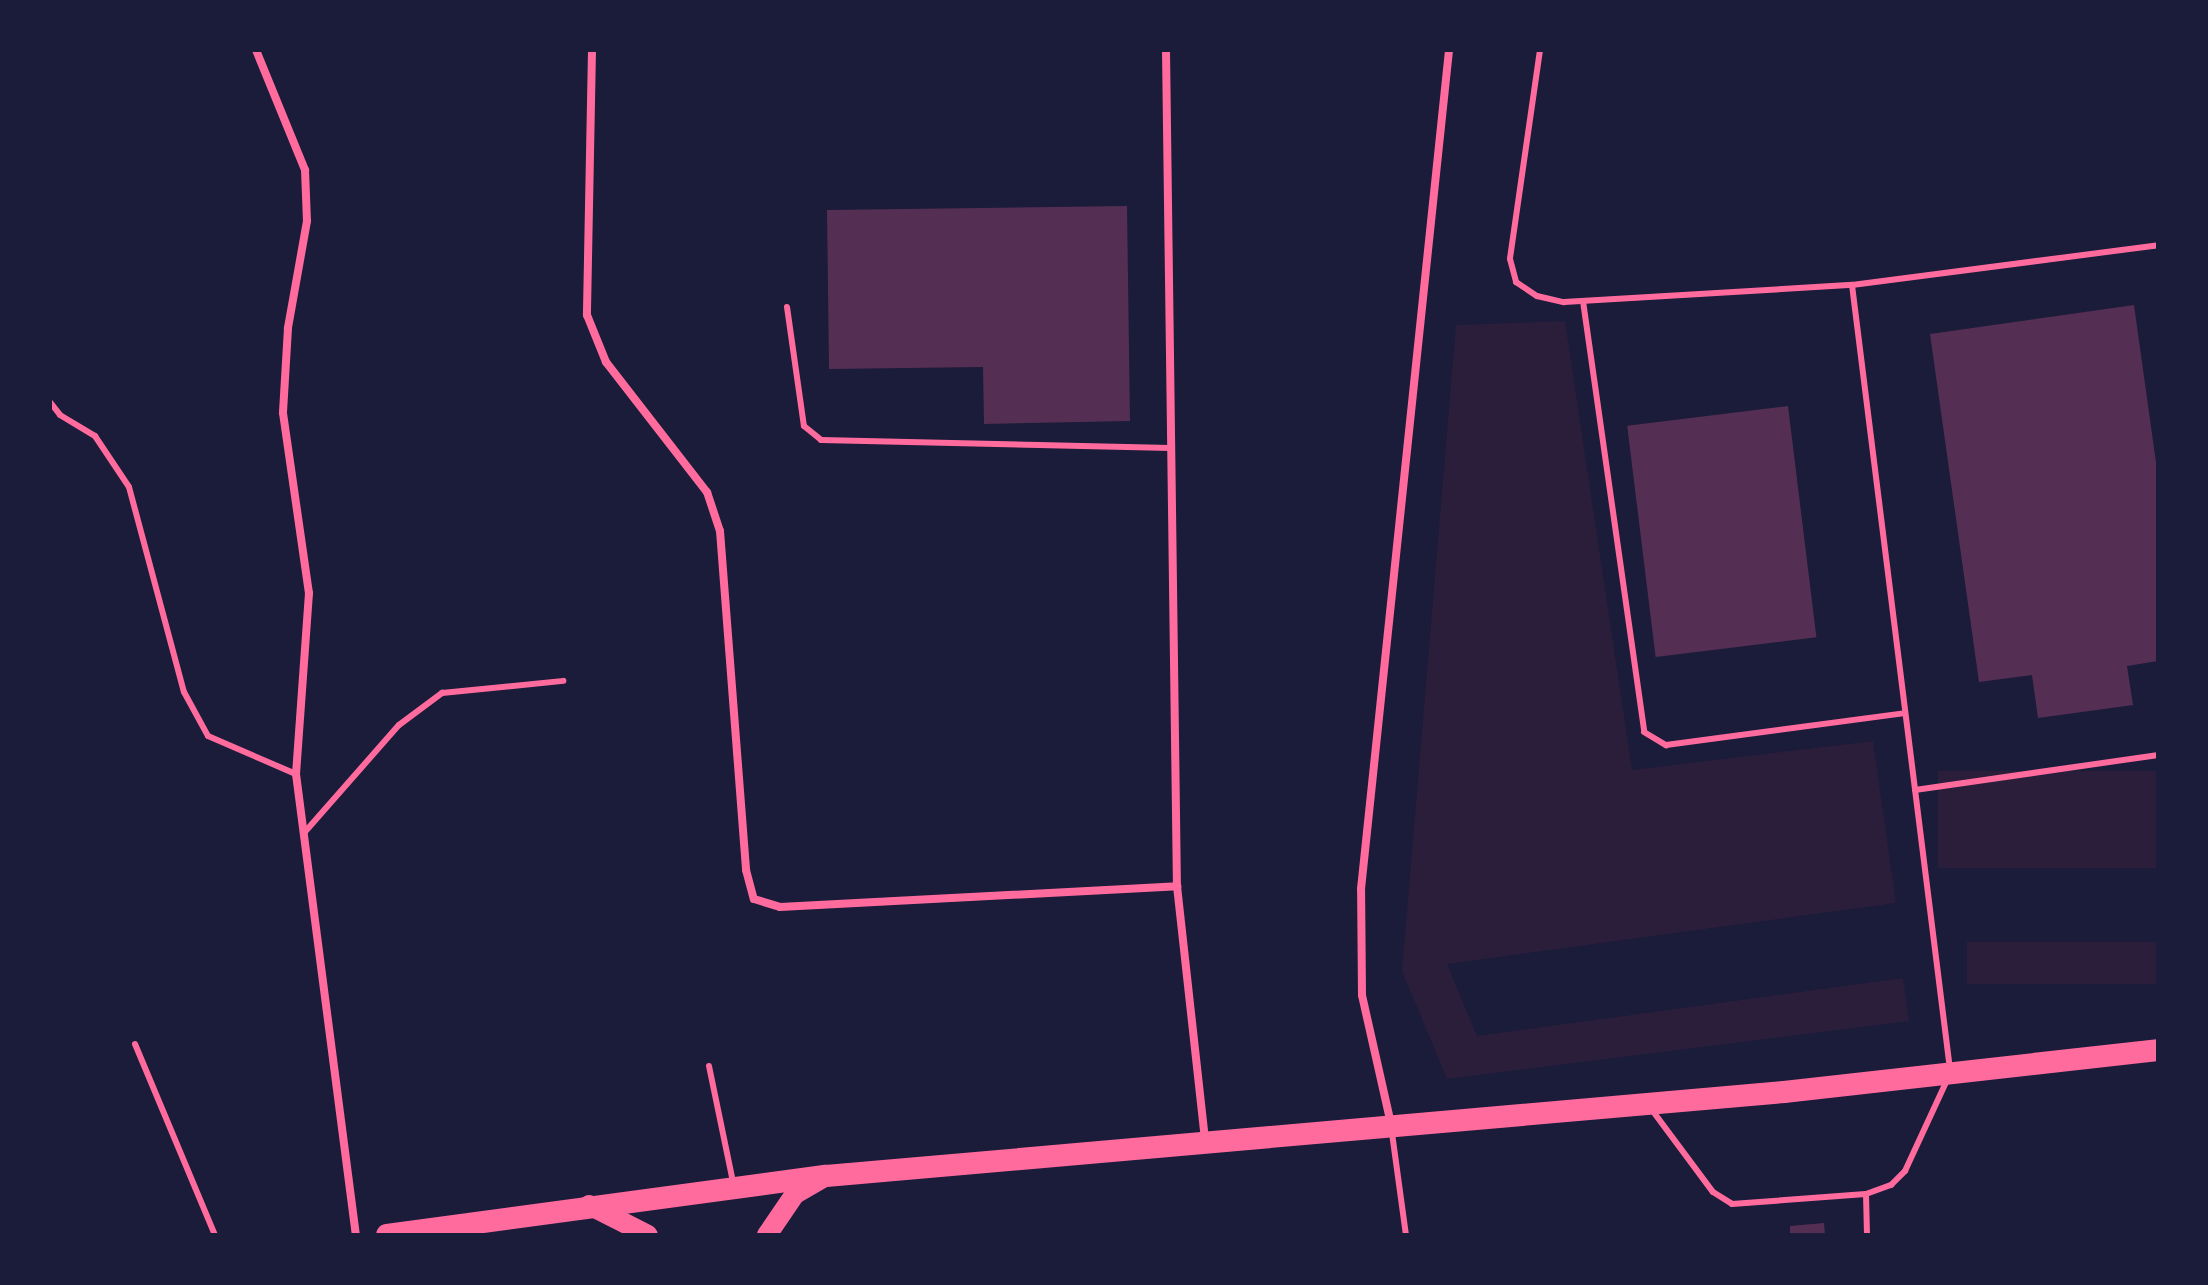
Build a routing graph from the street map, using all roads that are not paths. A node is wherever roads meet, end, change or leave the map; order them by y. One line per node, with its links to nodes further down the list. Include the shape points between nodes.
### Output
1 (256, 50): 15 (street, via 305,170 307,221 288,328 283,413 309,593)
2 (592, 50): 18 (street, via 587,315 606,362 707,492 720,531 746,870 754,899 780,907)
3 (1166, 50): 11 (street)
4 (1449, 50): 24 (street, via 1361,889 1362,995)
5 (1540, 50): 8 (lane, via 1510,259 1516,282 1537,296)
6 (2158, 245): 7 (lane)
7 (1852, 285): 8 (lane); 13 (lane)
8 (1583, 301): 13 (lane, via 1644,732 1666,745)
9 (787, 307): 11 (lane, via 804,426 821,440)
10 (50, 402): 15 (lane, via 60,415 95,436 129,487 184,692 208,736)
11 (1171, 448): 18 (street)
12 (563, 681): 17 (lane, via 442,693 399,725)
13 (1905, 713): 16 (lane)
14 (2158, 755): 16 (lane)
15 (296, 774): 17 (street)
16 (1915, 790): 22 (lane)
17 (304, 833): 32 (street)
18 (1177, 886): 25 (street)
19 (135, 1044): 31 (lane)
20 (2158, 1050): 22 (highway)
21 (709, 1066): 27 (lane)
22 (1950, 1074): 23 (highway); 28 (lane, via 1905,1171 1891,1185)
23 (1648, 1104): 24 (highway); 28 (lane, via 1713,1192 1732,1204)
24 (1391, 1125): 25 (highway); 36 (lane)
25 (1205, 1140): 26 (highway)
26 (826, 1176): 27 (highway); 35 (main road, via 795,1194)
27 (734, 1186): 29 (highway)
28 (1866, 1194): 37 (lane)
29 (589, 1205): 30 (highway); 34 (main road)
30 (485, 1227): 33 (highway)
31 (215, 1235)
32 (356, 1235)
33 (387, 1235)
34 (648, 1235)
35 (767, 1235)
36 (1406, 1235)
37 (1867, 1235)

